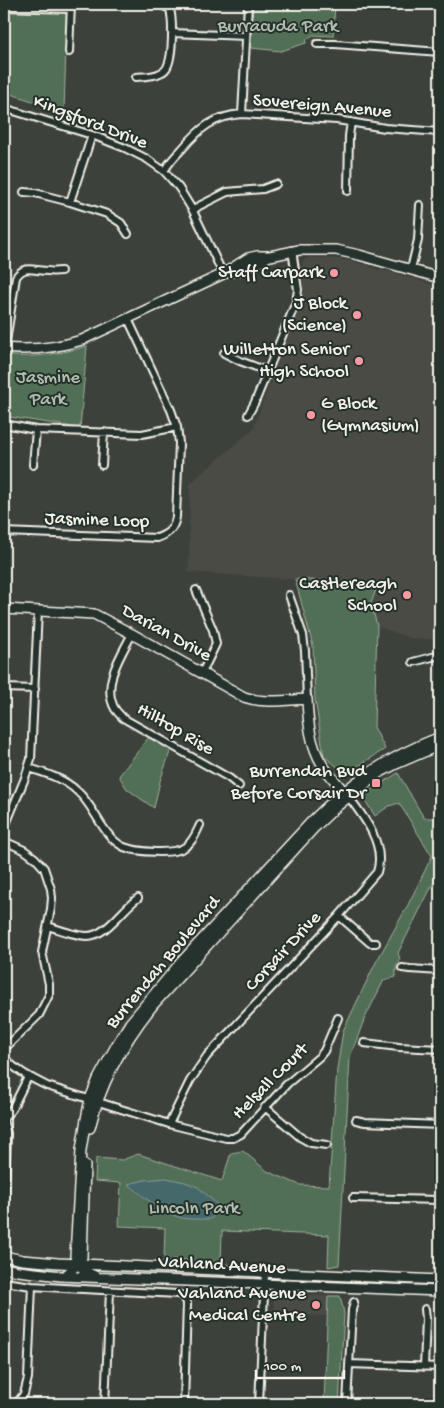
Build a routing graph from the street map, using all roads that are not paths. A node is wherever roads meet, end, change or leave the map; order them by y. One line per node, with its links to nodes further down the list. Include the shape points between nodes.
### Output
1 (160, 4): 5 (street, via 170,9)
2 (248, 4): 6 (street)
3 (4, 7): 4 (street)
4 (71, 7): 8 (street)
5 (172, 33): 6 (street); 10 (street, via 168,67 153,76)
6 (246, 36): 12 (street)
7 (317, 44): 9 (street)
8 (69, 52)
9 (440, 52)
10 (136, 77)
11 (4, 108): 15 (street, Kingsford Drive)
12 (242, 114): 13 (street, Sovereign Avenue); 16 (street, Sovereign Avenue, via 219,118 204,126)
13 (351, 122): 14 (street, Sovereign Avenue); 18 (street)
14 (440, 132)
15 (92, 135): 16 (street, Kingsford Drive, via 136,153); 20 (street)
16 (164, 171): 22 (street, Kingsford Drive)
17 (276, 184): 22 (street, via 263,189 227,192)
18 (348, 190)
19 (24, 192): 20 (street)
20 (70, 202): 23 (street, via 107,214 121,223)
21 (420, 205): 25 (street, via 418,240)
22 (193, 210): 27 (street, Kingsford Drive)
23 (128, 234)
24 (292, 250): 25 (main road, via 346,252); 27 (main road, via 248,258); 32 (street, via 298,290 296,302)
25 (411, 269): 28 (main road)
26 (61, 271): 30 (street, via 20,271 16,277)
27 (223, 274): 29 (main road)
28 (440, 278)
29 (128, 319): 30 (main road, via 64,345 32,350); 35 (street, Jasmine Loop)
30 (4, 348)
31 (224, 353): 32 (street)
32 (267, 371): 33 (street)
33 (248, 415)
34 (4, 424): 36 (street)
35 (177, 427): 37 (street, via 142,434); 40 (street, Jasmine Loop, via 180,442 176,517 175,524 166,535 157,538)
36 (36, 430): 37 (street); 38 (street)
37 (104, 432): 39 (street)
38 (33, 465)
39 (102, 465)
40 (4, 532)
41 (196, 590): 48 (street, via 216,644)
42 (288, 595): 51 (street, via 303,635)
43 (4, 609): 44 (main road, Darian Drive)
44 (38, 610): 45 (main road, Darian Drive, via 94,614); 50 (street)
45 (132, 634): 48 (main road, Darian Drive); 55 (street, Hilltop Rise, via 113,669 111,698 114,708 122,718)
46 (440, 655): 47 (street)
47 (413, 662)
48 (202, 673): 51 (main road, Darian Drive, via 253,700)
49 (4, 688): 50 (street)
50 (35, 689): 54 (street)
51 (307, 699): 56 (main road, via 311,737 318,758)
52 (440, 737): 56 (main road, Burrendah Boulevard, via 388,760)
53 (440, 745): 56 (main road, Burrendah Boulevard, via 392,766)
54 (29, 768): 57 (street, via 66,782 77,790 110,836 123,846 138,850 175,851 192,840); 58 (street)
55 (239, 786)
56 (346, 794): 61 (street, Corsair Drive, via 371,829 380,863 377,872); 72 (main road, Burrendah Boulevard, via 154,1004 124,1044)
57 (200, 825)
58 (4, 829)
59 (4, 841): 62 (street, via 24,850 44,868 52,898)
60 (138, 898): 62 (street, via 105,930 96,934 69,933)
61 (339, 916): 63 (street, via 370,942); 77 (street, Corsair Drive, via 207,1056 190,1081)
62 (48, 926): 68 (street, via 42,952 49,995 39,1015)
63 (376, 943)
64 (402, 968): 65 (street)
65 (440, 971)
66 (338, 1018): 73 (street, Helsall Court, via 319,1058)
67 (364, 1043): 69 (street)
68 (4, 1049)
69 (440, 1049)
70 (4, 1058): 71 (street, Helsall Court)
71 (28, 1077): 72 (street, Helsall Court); 74 (street, via 12,1110)
72 (94, 1100): 77 (street, Helsall Court); 84 (main road, Burrendah Boulevard, via 85,1170 82,1257)
73 (265, 1106): 77 (street, Helsall Court, via 234,1138); 79 (street, via 300,1137 311,1143)
74 (4, 1118)
75 (356, 1120): 78 (street)
76 (4, 1124): 82 (street, via 8,1133)
77 (169, 1124)
78 (440, 1125)
79 (327, 1145)
80 (353, 1198): 81 (street)
81 (440, 1200)
82 (4, 1214)
83 (4, 1256): 84 (main road, Vahland Avenue)
84 (78, 1264): 86 (main road, Vahland Avenue); 87 (main road); 88 (main road, via 86,1273)
85 (4, 1268): 87 (main road, Vahland Avenue)
86 (265, 1272): 89 (main road, Vahland Avenue); 91 (street)
87 (65, 1276): 88 (main road, Vahland Avenue)
88 (97, 1277): 91 (main road, Vahland Avenue)
89 (440, 1280)
90 (4, 1282): 92 (street)
91 (264, 1284): 94 (main road, Vahland Avenue); 103 (street)
92 (32, 1286): 93 (street); 100 (street, via 28,1378 24,1394)
93 (110, 1291): 101 (street); 102 (street, via 184,1296 187,1304)
94 (440, 1292)
95 (354, 1302): 97 (street)
96 (425, 1309): 98 (street)
97 (349, 1364): 98 (street); 104 (street)
98 (424, 1367): 99 (street)
99 (440, 1368)
100 (16, 1404)
101 (105, 1404)
102 (184, 1404)
103 (259, 1404)
104 (347, 1404)

